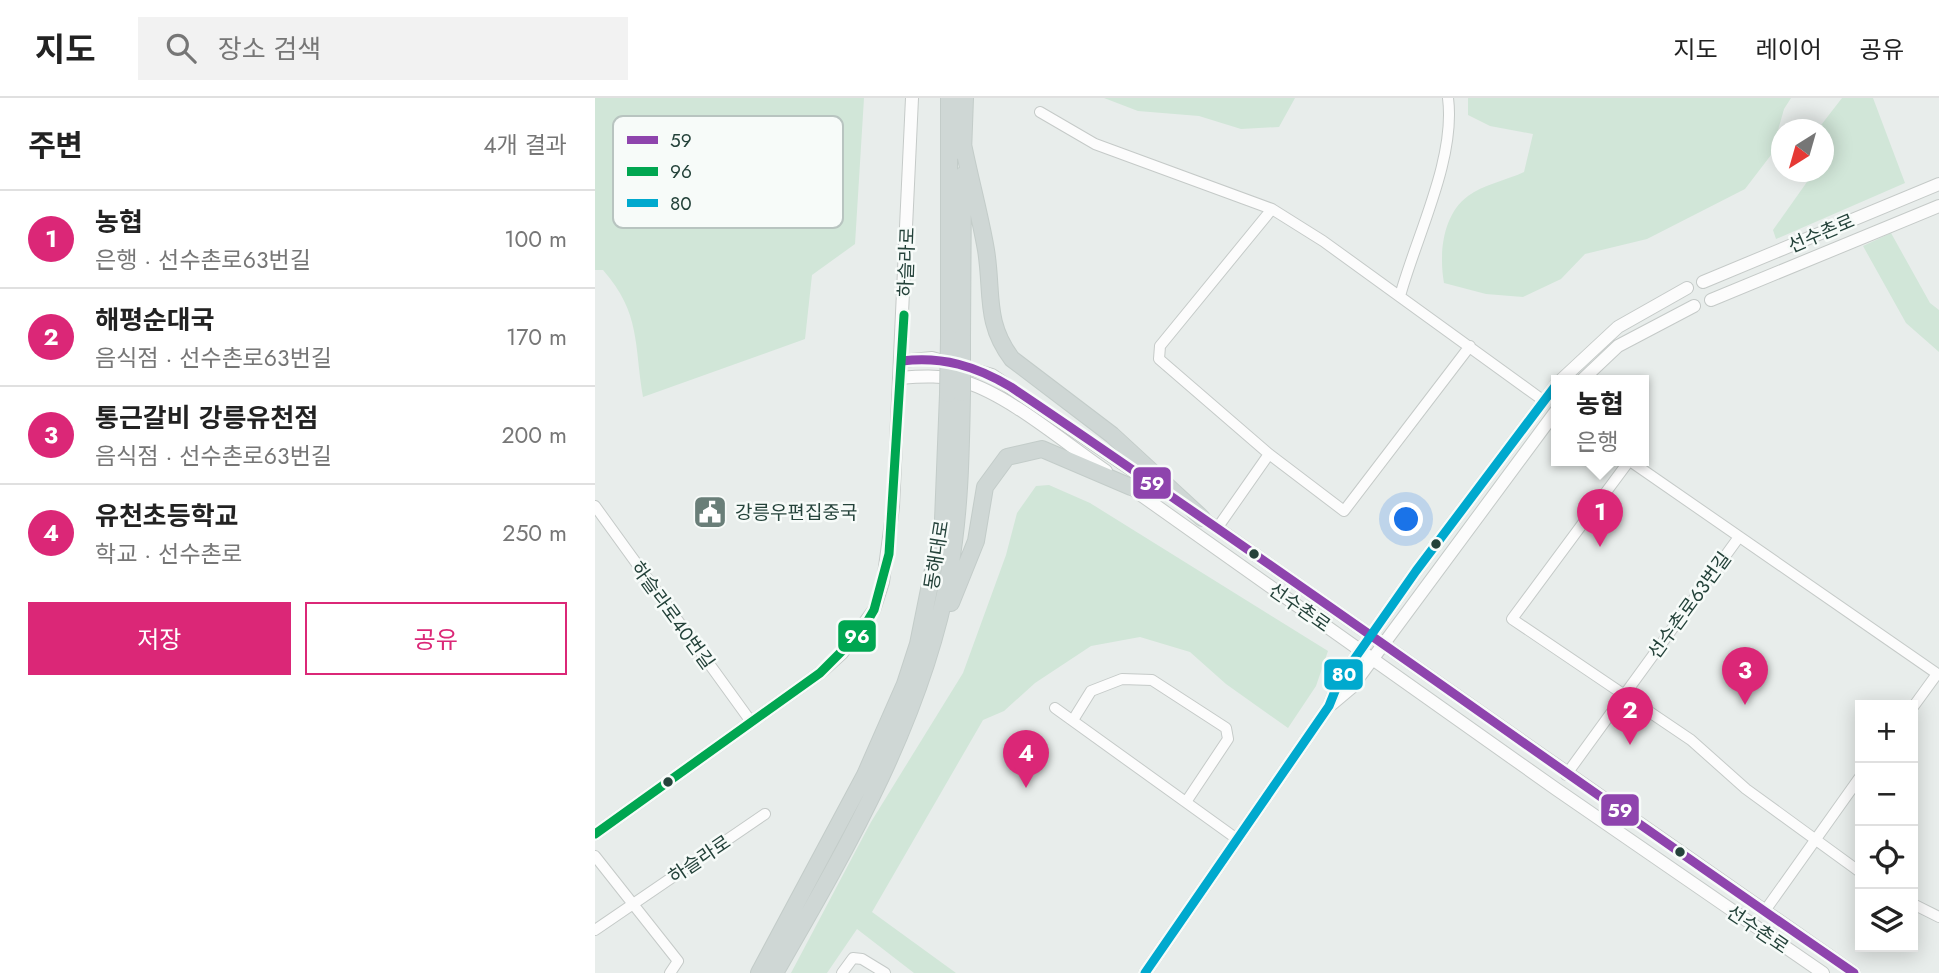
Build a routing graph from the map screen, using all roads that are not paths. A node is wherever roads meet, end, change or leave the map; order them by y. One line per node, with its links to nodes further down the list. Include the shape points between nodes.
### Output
1 (912, 98): 17 (street, 하슬라로)
2 (949, 98): 15 (main road, 동해대로)
3 (965, 98): 6 (main road, 동해대로)
4 (1448, 98): 12 (street, via 1451,117 1431,204)
5 (1040, 112): 9 (street, via 1095,145)
6 (963, 144): 15 (main road, 동해대로); 31 (main road, via 986,252 991,315 1001,345 1012,359 1112,435)
7 (1939, 184): 10 (street, 선수촌로)
8 (1939, 206): 13 (street, 선수촌로)
9 (1272, 209): 12 (street); 26 (street, via 1160,346 1159,359)
10 (1703, 282): 11 (street, via 1693,282); 13 (street, via 1710,289)
11 (1687, 288): 14 (street, via 1686,299); 18 (street, via 1618,327)
12 (1401, 296): 16 (street)
13 (1711, 300): 14 (street)
14 (1694, 306): 19 (street, via 1618,346)
15 (955, 337): 22 (main road, 동해대로, bridge)
16 (1470, 346): 23 (street); 26 (street, via 1344,511)
17 (902, 361): 20 (street, 하슬라로); 31 (street, 선수촌로, via 932,358 992,375)
18 (1566, 375)
19 (1587, 375)
20 (901, 378): 29 (street, 선수촌로, via 932,375 990,392); 45 (street, 하슬라로, via 889,554 874,610 842,653)
21 (1551, 391): 23 (street)
22 (955, 394): 37 (main road, 동해대로, via 957,518 950,573); 62 (main road, 동해대로, via 939,551 905,684 865,775)
23 (1543, 401): 24 (street); 34 (street)
24 (1551, 407)
25 (1551, 418): 35 (street)
26 (1269, 454): 32 (street)
27 (1625, 466): 40 (street, 선수촌로63번길, via 1513,619)
28 (1636, 466): 33 (street, 선수촌로63번길)
29 (1131, 487): 36 (street, 선수촌로); 37 (main road, via 1042,449 1007,457 985,487 976,541)
30 (595, 506): 45 (street, 하슬라로40번길)
31 (1202, 518): 32 (street, 선수촌로)
32 (1218, 527): 34 (street, 선수촌로)
33 (1739, 537): 39 (street, 선수촌로63번길); 40 (street, 선수촌로63번길)
34 (1370, 636): 35 (street, 선수촌로); 36 (street)
35 (1382, 645): 38 (street); 46 (street, 선수촌로)
36 (1361, 650): 38 (street, 선수촌로); 42 (street, via 1339,681)
37 (931, 651): 63 (main road, 동해대로, via 879,779)
38 (1373, 659): 42 (street, via 1351,688); 48 (street, 선수촌로)
39 (1938, 675): 41 (street, 선수촌로63번길)
40 (1623, 695): 46 (street, 선수촌로63번길); 52 (street, via 1691,740 1747,789)
41 (1918, 701)
42 (1329, 706): 53 (street)
43 (1055, 708): 44 (street)
44 (1073, 720): 49 (street); 49 (street, via 1091,691 1122,678 1151,680 1226,727 1228,739)
45 (752, 723): 51 (street, 하슬라로)
46 (1566, 775): 48 (street); 58 (street, 선수촌로)
47 (1855, 784): 52 (street)
48 (1556, 789): 67 (street, 선수촌로)
49 (1186, 802): 53 (street)
50 (765, 814): 56 (street, 하슬라로)
51 (595, 834)
52 (1814, 837): 55 (street); 58 (street)
53 (1237, 839): 66 (street)
54 (595, 856): 56 (street)
55 (1855, 868)
56 (633, 903): 60 (street, 하슬라로); 61 (street, via 678,961)
57 (1918, 906): 59 (street)
58 (1764, 912): 68 (street, 선수촌로)
59 (1939, 917)
60 (595, 930)
61 (670, 973)
62 (759, 973)
63 (775, 973)
64 (842, 973): 65 (street, via 853,958)
65 (885, 973)
66 (1145, 973)
67 (1823, 973)
68 (1854, 973)

